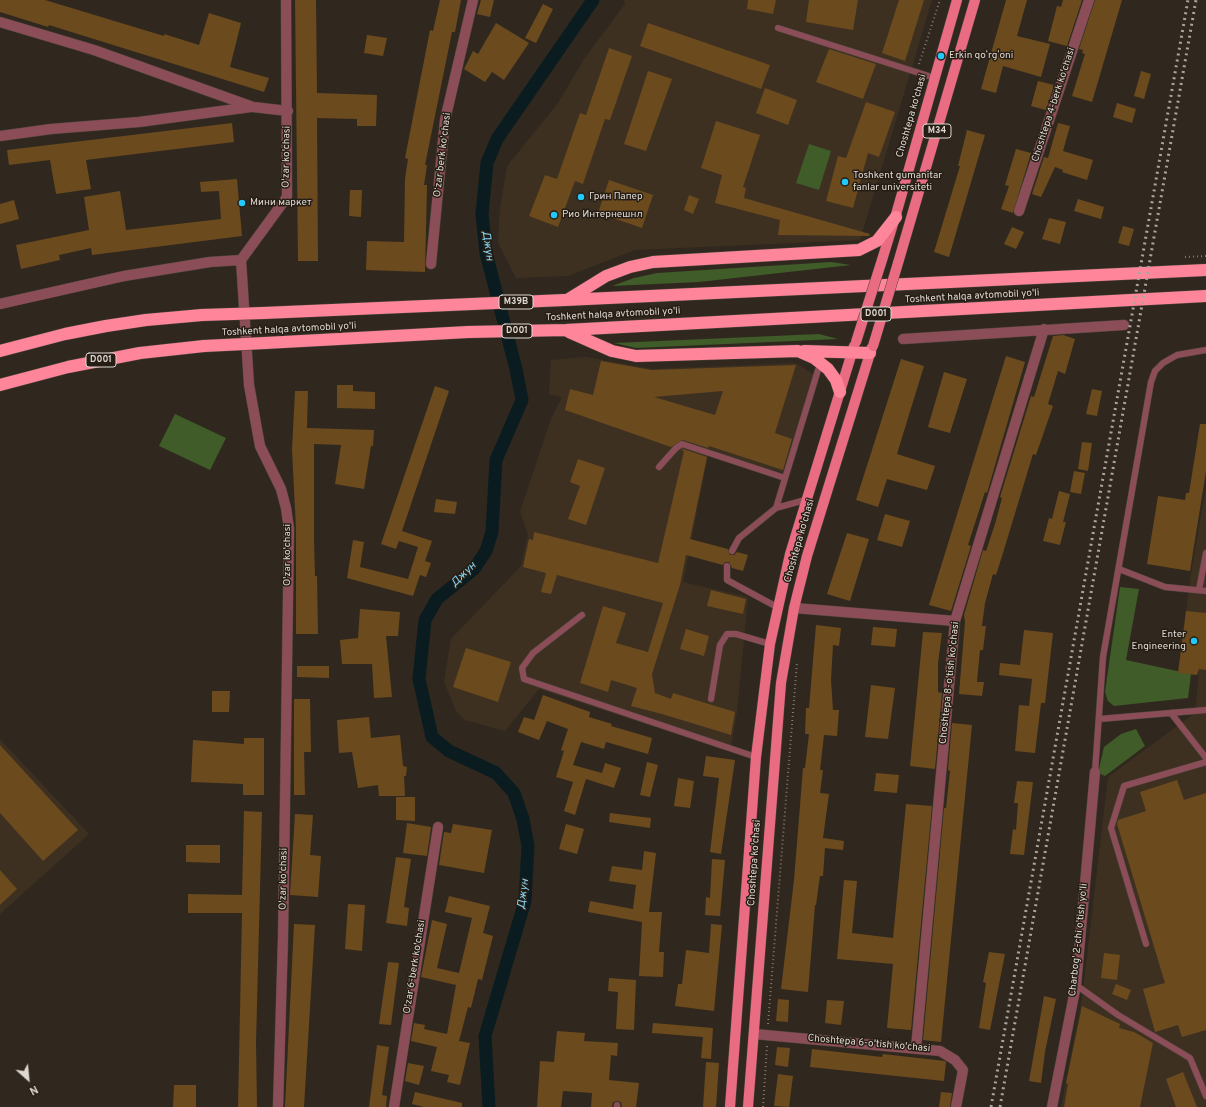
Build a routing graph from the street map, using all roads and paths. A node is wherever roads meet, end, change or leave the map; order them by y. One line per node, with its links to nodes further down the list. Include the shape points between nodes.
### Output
1 (286, 0): 12 (street, O'zar ko'chasi)
2 (473, 0): 19 (street, Oʻzar berk koʻchasi, via 445,120)
3 (940, 0): 9 (path)
4 (957, 0): 10 (main road, Choshtepa ko'chasi / M34)
5 (975, 0): 29 (main road, Choshtepa ko'chasi / M34, bridge)
6 (1089, 0): 14 (street, Choshtepa 4-berk ko'chasi)
7 (0, 22): 11 (street, via 94,50)
8 (778, 28): 9 (lane)
9 (916, 72): 10 (lane)
10 (935, 78): 15 (main road, Choshtepa ko'chasi / M34)
11 (253, 107): 12 (street); 13 (street)
12 (288, 111): 18 (street, O'zar ko'chasi, via 287,197)
13 (0, 136)
14 (1019, 211)
15 (896, 217): 22 (highway, via 877,241 859,250 653,262 606,276); 28 (main road, Choshtepa ko'chasi / M34, bridge)
16 (1206, 256): 17 (path)
17 (1185, 257)
18 (241, 260): 23 (street, via 210,262 124,276); 68 (street, O'zar ko'chasi, via 250,392 260,446 281,489 289,529)
19 (431, 264)
20 (1206, 270): 22 (highway, Toshkent halqa avtomobil yo'li)
21 (1206, 296): 26 (highway, Toshkent halqa avtomobil yo'li / D001)
22 (565, 300): 31 (highway, Toshkent halqa avtomobil yo'li / M39B, bridge, via 202,315 146,320 66,334)
23 (0, 304)
24 (1124, 325): 25 (street)
25 (1044, 329): 27 (street); 48 (street, Choshtepa 8-o'tish ko'chasi)
26 (566, 330): 32 (highway, via 612,351 636,356); 34 (highway, Toshkent halqa avtomobil yo'li / D001, bridge, via 468,332 204,346 140,353)
27 (903, 339)
28 (854, 347): 29 (highway); 32 (highway); 35 (main road, Choshtepa ko'chasi)
29 (872, 350): 46 (main road, Choshtepa ko'chasi, via 814,534)
30 (1206, 350): 43 (lane, via 1177,355 1155,371)
31 (0, 351)
32 (798, 351): 35 (highway, via 814,358 828,369 836,380)
33 (818, 370): 37 (lane)
34 (0, 384)
35 (840, 392): 38 (main road, Choshtepa ko'chasi)
36 (659, 467): 37 (lane, via 682,444)
37 (785, 478): 39 (lane)
38 (806, 500): 39 (lane); 45 (main road, Choshtepa ko'chasi)
39 (776, 508): 40 (lane, via 739,538)
40 (732, 550)
41 (1206, 553): 44 (lane)
42 (727, 566): 45 (lane, via 727,580)
43 (1118, 569): 44 (lane, via 1165,587); 54 (lane, via 1103,657)
44 (1203, 591)
45 (777, 607): 49 (main road, Choshtepa ko'chasi)
46 (794, 608): 48 (street); 60 (main road, Choshtepa ko'chasi, via 781,683)
47 (582, 615): 55 (lane, via 533,653 522,668 524,679)
48 (955, 621): 66 (street, Choshtepa 8-o'tish ko'chasi)
49 (770, 644): 51 (lane, via 736,634 727,634 720,645); 55 (main road, Choshtepa ko'chasi)
50 (797, 660): 65 (path)
51 (711, 699)
52 (1206, 710): 53 (lane)
53 (1171, 713): 54 (lane); 56 (lane)
54 (1099, 719): 58 (lane)
55 (756, 757): 61 (main road, Choshtepa ko'chasi)
56 (1206, 758)
57 (1206, 762): 62 (lane, via 1124,786 1111,828)
58 (1095, 772): 63 (street, Charbog' 2-chi o'tish yo'li)
59 (438, 828): 69 (street, O'zar 6-berk ko'chasi)
60 (764, 903): 61 (main road); 64 (main road, Choshtepa ko'chasi)
61 (745, 904): 70 (main road, Choshtepa ko'chasi)
62 (1146, 944)
63 (1076, 985): 67 (lane, via 1118,1015 1190,1058); 74 (street, Charbog' 2-chi o'tish yo'li)
64 (754, 1034): 65 (street, Choshtepa 6-o'tish ko'chasi); 71 (main road, Choshtepa ko'chasi)
65 (767, 1035): 66 (street, Choshtepa 6-o'tish ko'chasi); 72 (path)
66 (916, 1048): 73 (street, Choshtepa 6-o'tish ko'chasi, via 940,1051 955,1060 962,1070)
67 (1206, 1096)
68 (278, 1107)
69 (394, 1107)
70 (730, 1107)
71 (748, 1107)
72 (764, 1107)
73 (956, 1107)
74 (1052, 1107)

